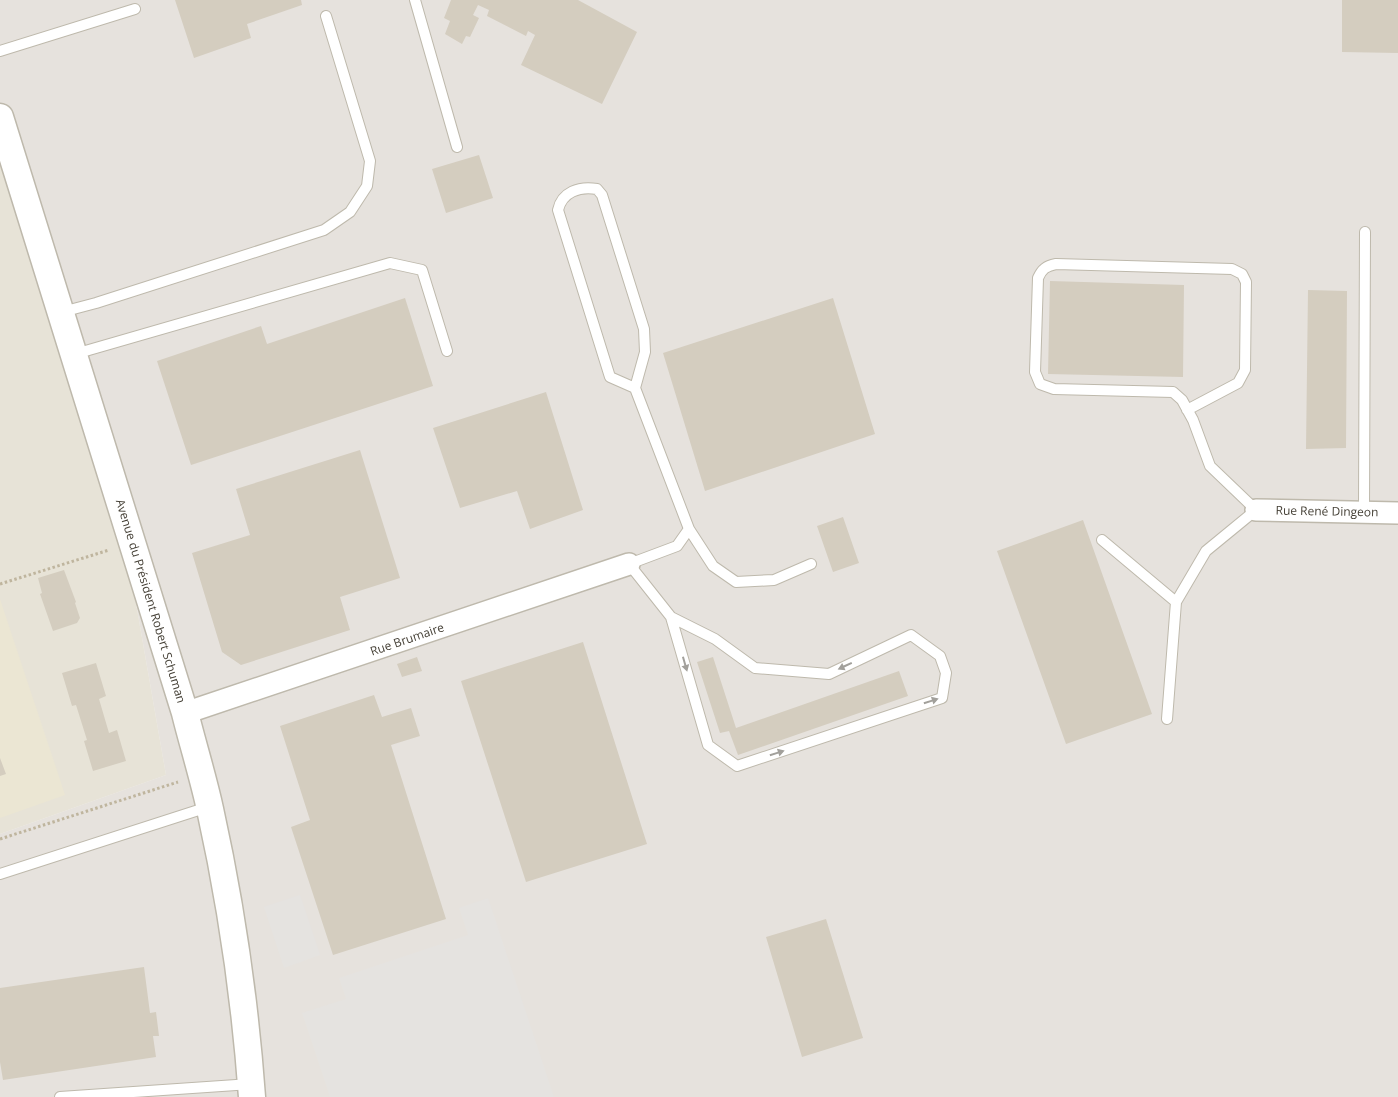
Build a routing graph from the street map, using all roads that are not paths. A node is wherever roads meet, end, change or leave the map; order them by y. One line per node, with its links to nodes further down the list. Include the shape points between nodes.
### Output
1 (415, 0): 6 (lane)
2 (135, 9): 4 (lane)
3 (326, 16): 8 (lane, via 370,162 366,186 350,212 324,230)
4 (0, 51)
5 (0, 117): 8 (street, Avenue du Président Robert Schuman)
6 (457, 147)
7 (1365, 232): 14 (lane)
8 (61, 313): 10 (street, Avenue du Président Robert Schuman)
9 (447, 351): 10 (lane, via 422,270 390,263)
10 (74, 354): 22 (street, Avenue du Président Robert Schuman)
11 (635, 388): 11 (lane, via 645,352 644,329 602,195 597,189 590,188 568,193 560,200 558,210 610,377); 16 (lane)
12 (1187, 410): 12 (lane, via 1238,382 1245,370 1246,282 1242,274 1232,269 1056,264 1041,270 1038,278 1035,372 1040,384 1054,389 1173,392); 13 (lane, via 1210,466)
13 (1256, 510): 14 (street, Rue René Dingeon); 20 (lane, via 1206,551)
14 (1364, 512): 15 (street, Rue René Dingeon)
15 (1398, 512)
16 (689, 528): 18 (lane, via 677,546); 19 (lane, via 713,566 736,582 774,580)
17 (1102, 540): 20 (lane)
18 (629, 564): 21 (lane); 22 (street, Rue Brumaire)
19 (812, 564)
20 (1176, 602): 23 (lane)
21 (671, 617): 21 (lane, one-way to 21, via 708,745 737,766 942,698 946,673 940,656 911,636 829,674 755,668 715,639)
22 (185, 713): 24 (street, Avenue du Président Robert Schuman)
23 (1167, 718)
24 (199, 810): 25 (lane); 26 (street, Avenue du Président Robert Schuman, via 224,876 244,1004)
25 (0, 874)
26 (252, 1090): 27 (lane)
27 (60, 1097)

